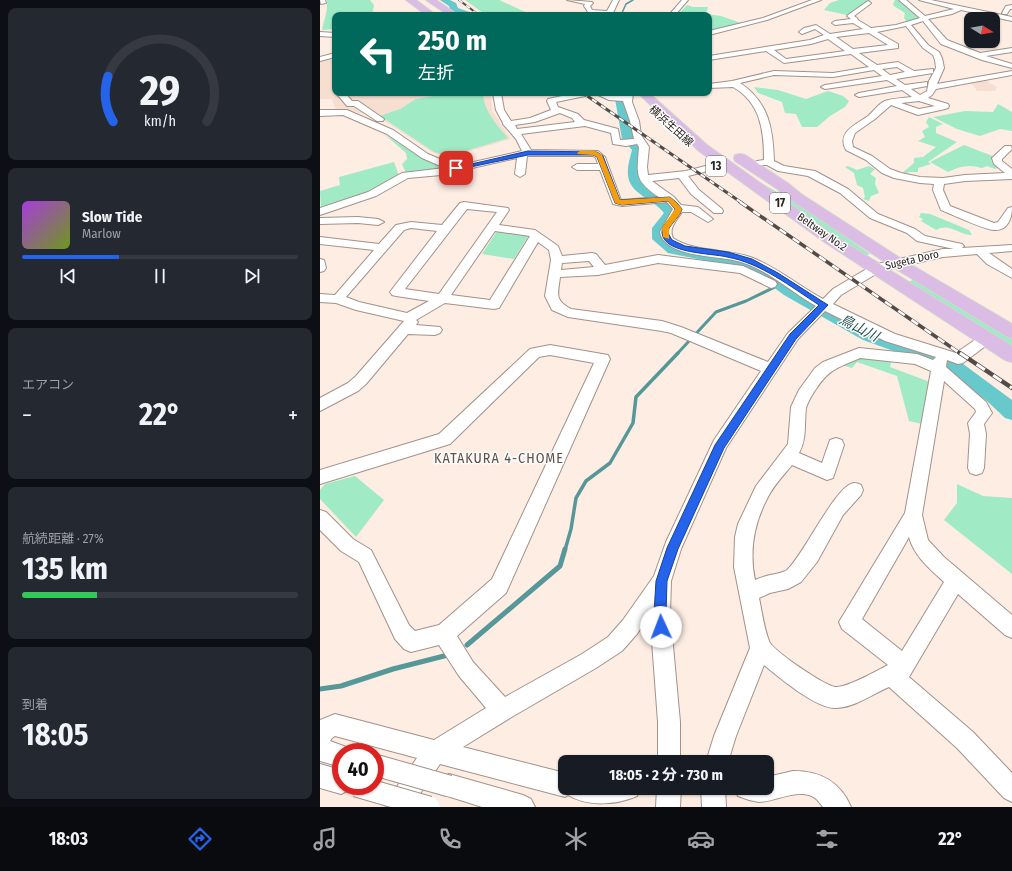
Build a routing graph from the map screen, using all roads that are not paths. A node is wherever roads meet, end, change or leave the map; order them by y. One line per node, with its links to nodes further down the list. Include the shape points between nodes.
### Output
1 (410, 0): 15 (main road)
2 (417, 0): 16 (main road)
3 (424, 0): 17 (main road)
4 (430, 0): 18 (main road)
5 (570, 0): 19 (street, via 590,3 587,6)
6 (616, 0): 20 (street)
7 (685, 0): 21 (street)
8 (819, 0): 14 (street); 23 (street)
9 (902, 0): 27 (street)
10 (922, 0): 13 (street)
11 (868, 3): 29 (street, via 850,16)
12 (1012, 6): 24 (street, via 1008,7)
13 (961, 8): 22 (street, via 978,8); 27 (street)
14 (815, 11)
15 (428, 12)
16 (435, 12)
17 (443, 12)
18 (449, 12)
19 (594, 12)
20 (610, 12)
21 (675, 12)
22 (985, 12)
23 (782, 13): 25 (street); 34 (street)
24 (1008, 14)
25 (793, 16)
26 (1000, 16): 28 (street)
27 (925, 19): 30 (street); 42 (street, via 941,39)
28 (1012, 19)
29 (854, 20): 32 (street); 35 (street, via 835,20)
30 (907, 24): 32 (street); 43 (street)
31 (816, 25): 33 (street); 38 (street); 39 (street)
32 (870, 30): 35 (street); 44 (street, via 895,46)
33 (802, 32)
34 (712, 33)
35 (850, 33): 38 (street); 44 (street)
36 (320, 34): 37 (street)
37 (332, 35)
38 (829, 36): 39 (street); 47 (street)
39 (810, 39): 41 (street); 46 (street)
40 (791, 42): 51 (street)
41 (818, 47): 46 (street); 48 (street)
42 (957, 47): 43 (street); 49 (street)
43 (928, 48): 67 (street, via 936,54 940,67)
44 (875, 49): 47 (street)
45 (1012, 50): 49 (street)
46 (771, 51): 48 (street, via 784,62); 52 (street)
47 (852, 52): 48 (street); 55 (street)
48 (830, 55)
49 (976, 55): 54 (street)
50 (332, 56): 53 (street)
51 (712, 56)
52 (712, 57)
53 (320, 59)
54 (1012, 66)
55 (875, 68): 58 (street, via 898,64); 59 (street); 60 (street)
56 (930, 71): 58 (street)
57 (1012, 73): 67 (street)
58 (913, 74): 60 (street)
59 (833, 75): 61 (street, via 774,73); 62 (street)
60 (889, 78): 62 (street); 66 (street)
61 (733, 84): 64 (street); 92 (street, via 739,86 757,103 765,118)
62 (845, 84): 65 (street); 68 (street)
63 (924, 84): 66 (street)
64 (712, 86)
65 (825, 87)
66 (904, 88): 68 (street); 79 (street)
67 (932, 88): 79 (street, via 927,96)
68 (859, 95): 81 (street)
69 (343, 96): 93 (street, via 350,104 355,103 432,154)
70 (497, 96): 84 (street)
71 (565, 96): 82 (street, via 551,100)
72 (607, 96): 73 (street, via 616,99)
73 (626, 96)
74 (630, 96): 88 (street, via 629,112 634,118)
75 (631, 96): 94 (main road, 横浜生田線 / 13)
76 (646, 96): 95 (main road, Beltway No.2 / 17, via 703,148)
77 (654, 96): 95 (main road, Beltway No.2 / 17, via 685,124)
78 (662, 96): 86 (main road, 横浜生田線)
79 (919, 98): 80 (street); 80 (street, via 945,106 918,112)
80 (892, 103): 81 (street)
81 (873, 106): 103 (street, via 872,117 855,127 849,136 849,148 898,176)
82 (557, 110): 84 (street, via 532,120); 85 (street, via 575,116)
83 (320, 113): 98 (street, via 344,112 390,132 424,156)
84 (507, 124): 87 (street)
85 (582, 124): 87 (street); 88 (street, via 615,132 616,142)
86 (700, 129)
87 (514, 132): 91 (street, via 525,142)
88 (639, 141): 102 (street, via 644,147)
89 (1008, 148): 101 (street, via 997,158 997,162)
90 (731, 152): 95 (main road, 13)
91 (525, 154): 93 (street); 97 (street, via 595,153 600,156); 99 (street)
92 (769, 162): 95 (street); 122 (street, via 781,169 811,173 844,191 874,216 911,231 921,239 958,245)
93 (468, 166): 98 (street)
94 (717, 166): 100 (street); 116 (main road, 横浜生田線 / 13)
95 (739, 166): 116 (main road, Beltway No.2 / 17); 125 (main road, Beltway No.2 / 17, via 777,189 796,197)
96 (577, 167): 97 (street)
97 (604, 167): 104 (street, via 617,202)
98 (456, 168): 108 (street, via 406,175 372,194)
99 (520, 174)
100 (680, 174): 102 (street); 107 (street, via 695,192)
101 (1012, 175): 103 (street)
102 (644, 179): 104 (street)
103 (939, 181): 106 (street, via 938,190 945,208 994,227 1002,224)
104 (663, 200): 105 (street)
105 (678, 209): 109 (street, via 698,209); 134 (street, via 666,228 665,233 670,242 683,248 728,254 750,260 775,274)
106 (1012, 210)
107 (718, 211)
108 (320, 212)
109 (708, 219)
110 (366, 220): 111 (street); 112 (street); 118 (street)
111 (320, 221)
112 (378, 222)
113 (492, 227): 114 (street, via 504,210 464,205); 115 (street); 133 (street)
114 (445, 229): 119 (street, via 411,225 400,227); 133 (street, via 396,292)
115 (536, 234): 123 (street, via 554,248); 133 (street, via 494,305)
116 (828, 238): 127 (main road, Beltway No.2 / 13)
117 (320, 241): 118 (street)
118 (344, 242): 119 (street)
119 (383, 248): 132 (street)
120 (1012, 248): 121 (street, Sugeta Doro)
121 (979, 250): 122 (street, Sugeta Doro); 130 (street)
122 (963, 251): 125 (street, Sugeta Doro)
123 (557, 260): 128 (street, via 592,257); 129 (street)
124 (320, 263): 126 (street)
125 (897, 263): 127 (street, Sugeta Doro); 137 (main road, Beltway No.2)
126 (320, 268)
127 (877, 268): 134 (street, Sugeta Doro, via 843,288); 138 (main road, Beltway No.2 / 13)
128 (602, 269): 129 (street); 134 (street, via 658,259 743,270)
129 (556, 274): 141 (street, via 550,296 557,308 568,313 662,326)
130 (1012, 274)
131 (320, 298): 132 (street)
132 (338, 299): 135 (street)
133 (442, 299): 135 (street)
134 (819, 310): 140 (street, via 854,322); 141 (street, Sugeta Doro, via 793,336)
135 (407, 324): 136 (street); 142 (street, via 361,380)
136 (435, 330)
137 (1012, 332)
138 (987, 338): 139 (main road, Beltway No.2 / 13); 140 (street, via 958,359)
139 (1012, 355)
140 (940, 361): 144 (street, via 859,353 828,366 820,372 804,394 799,407 796,444); 145 (street, via 981,406 984,413 976,424); 148 (street)
141 (771, 369): 151 (street, Sugeta Doro, via 720,445 672,548)
142 (320, 405)
143 (836, 445): 144 (street, via 827,473)
144 (789, 456): 152 (street, via 762,491 747,524 743,567)
145 (976, 468)
146 (320, 477): 154 (street, via 444,439 535,352 550,350 603,359 499,586)
147 (855, 490): 152 (street, via 847,496 832,516 794,576 780,583 767,584)
148 (913, 515): 150 (street, via 920,544 936,563); 156 (street, via 849,622)
149 (320, 518): 154 (street, via 347,545 365,556 402,632 411,642)
150 (956, 580): 153 (street); 156 (street)
151 (662, 581): 157 (street, via 615,644); 162 (street, via 660,613 669,722)
152 (749, 593): 155 (street)
153 (1012, 628)
154 (444, 634): 157 (street, via 466,669)
155 (760, 648): 156 (street, via 792,675 822,694 836,698 848,695); 163 (street)
156 (898, 670): 169 (street)
157 (502, 710): 160 (street)
158 (320, 737): 160 (street, via 324,730 335,725)
159 (320, 750): 161 (street)
160 (435, 752): 167 (street); 173 (street)
161 (332, 753)
162 (669, 755)
163 (719, 755)
164 (384, 768): 175 (street, bridge)
165 (320, 776): 166 (street)
166 (332, 779)
167 (558, 783)
168 (774, 787): 178 (street, via 794,783 821,787)
169 (1012, 790)
170 (384, 794): 174 (street, bridge)
171 (669, 795): 176 (street)
172 (713, 795): 177 (street)
173 (396, 807)
174 (429, 807)
175 (523, 807)
176 (668, 807)
177 (714, 807)
178 (839, 807)

